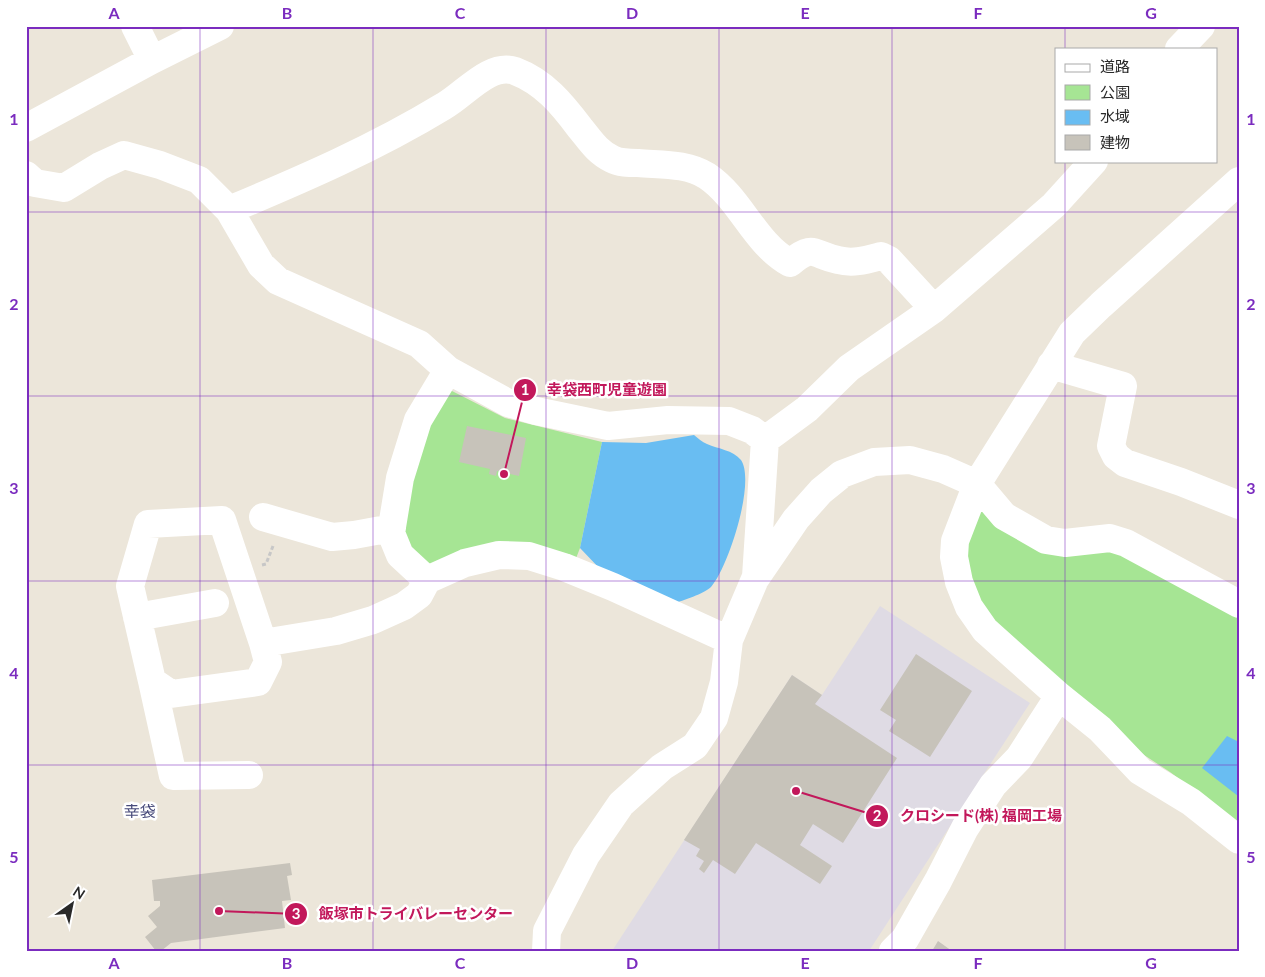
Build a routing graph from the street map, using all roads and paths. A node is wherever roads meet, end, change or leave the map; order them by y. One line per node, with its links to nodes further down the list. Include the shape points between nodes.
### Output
1 (136, 26): 5 (street)
2 (220, 26): 5 (street)
3 (1201, 26): 4 (street)
4 (1179, 48)
5 (152, 60): 6 (street)
6 (27, 125)
7 (1093, 162): 11 (street, via 1054,206)
8 (26, 175): 10 (street, via 35,183 64,188 124,155 160,164 199,180)
9 (1239, 181): 12 (street, via 1100,305 1072,333)
10 (230, 210): 11 (street, via 406,130 495,70 513,70 542,86 561,104 599,152 614,160 682,166 705,175 717,184 780,257 790,263 802,254 814,251 837,260 857,262 881,256 890,260); 13 (street, via 261,265 278,281 419,344)
11 (934, 308): 14 (street, via 849,368 807,410)
12 (1052, 365): 15 (street); 16 (street, via 1123,386 1111,446 1125,463)
13 (448, 370): 14 (street, via 508,403 536,411 608,426 668,420 729,421 752,430); 18 (street, via 418,420 400,478)
14 (766, 440): 20 (street)
15 (977, 484): 20 (street, via 943,469 910,460 874,462 842,474 821,491 796,519); 23 (street, via 1004,516 1046,540 1065,543 1110,538 1126,543); 28 (street, via 955,541 958,582 969,607 985,630)
16 (1239, 505)
17 (272, 519): 18 (street, via 332,537); 19 (path, via 266,564)
18 (392, 528): 21 (street, via 400,555)
19 (239, 571): 24 (street, via 222,520 148,524 130,586); 26 (street)
20 (756, 579): 25 (street)
21 (427, 580): 25 (street, via 466,563 499,555 528,556 564,566 613,586); 26 (street, via 419,595 404,606 372,620 336,631)
22 (216, 603): 24 (street)
23 (1239, 604)
24 (137, 617): 27 (street)
25 (729, 640): 31 (street, via 724,682 714,718 695,746 662,767 621,804 586,855 546,931)
26 (263, 643): 27 (street, via 268,662 258,682 171,694)
27 (152, 680): 29 (street, via 173,776)
28 (1059, 696): 30 (street, via 1100,729 1140,771 1191,802); 32 (street, via 1019,758 993,785 965,828 905,939)
29 (249, 775)
30 (1239, 840)
31 (546, 951)
32 (893, 951)

